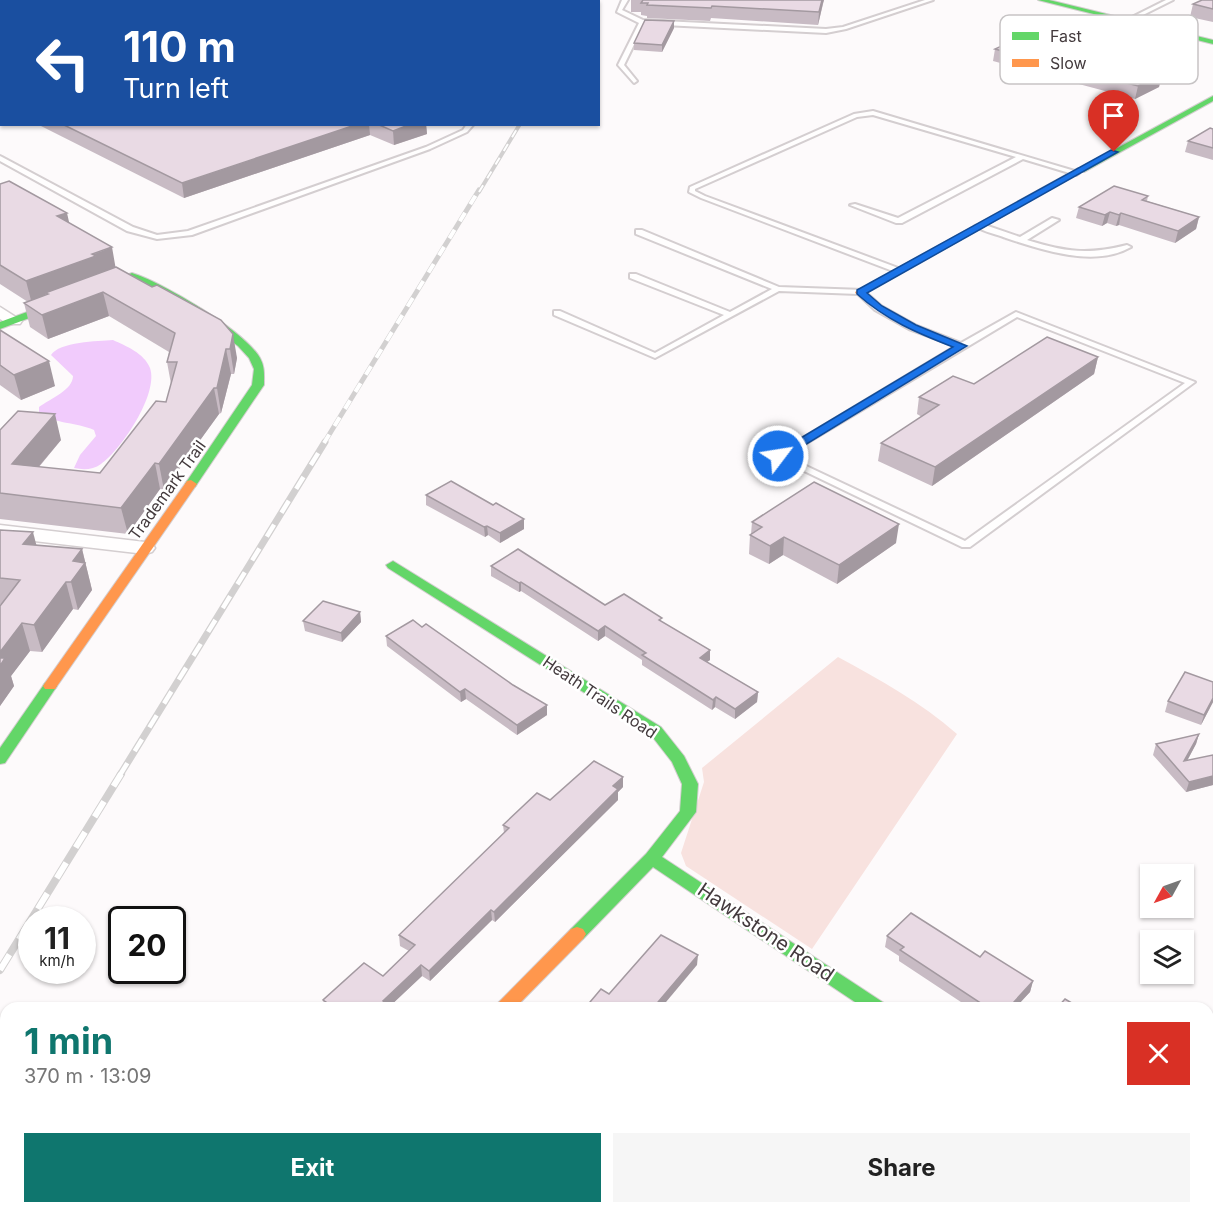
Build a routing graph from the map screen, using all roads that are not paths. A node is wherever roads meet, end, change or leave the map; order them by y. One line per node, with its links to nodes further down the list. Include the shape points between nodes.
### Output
1 (625, 0): 7 (lane, via 619,11)
2 (930, 0): 7 (lane, via 826,31)
3 (1041, 0): 5 (street)
4 (1170, 0): 6 (lane)
5 (1102, 15)
6 (1139, 15)
7 (642, 22): 10 (lane, via 621,65)
8 (1198, 38): 9 (street)
9 (1213, 42)
10 (634, 81)
11 (1213, 98): 15 (street)
12 (469, 126): 14 (lane, via 428,148 189,233 157,237 130,229)
13 (1022, 157): 15 (lane); 16 (lane, via 899,221); 22 (lane, via 884,115 856,115 692,188 703,198)
14 (0, 158)
15 (1076, 173): 18 (street)
16 (853, 205)
17 (1055, 220): 20 (lane)
18 (979, 226): 20 (lane); 22 (street)
19 (639, 232): 24 (lane)
20 (1021, 240): 21 (lane, via 1083,256)
21 (1127, 247)
22 (898, 271): 25 (street)
23 (633, 276): 28 (lane)
24 (778, 289): 25 (lane); 28 (lane)
25 (860, 292): 30 (lane, via 878,308 912,327)
26 (0, 312): 29 (street)
27 (557, 313): 28 (lane, via 655,356)
28 (730, 315)
29 (7, 324): 32 (street, Trademark Trail, via 132,276 194,308 227,331 254,357 259,369 258,385)
30 (962, 346): 30 (lane, via 778,456 966,545 1191,382 1016,314)
31 (0, 531): 32 (street)
32 (145, 548): 34 (street, Trademark Trail)
33 (393, 565): 35 (street, Heath Trails Road, via 656,730 679,760 690,784 688,812)
34 (0, 759)
35 (652, 858): 36 (street, Heath Trails Road); 37 (street, Hawkstone Road)
36 (510, 1002)
37 (869, 1002)

